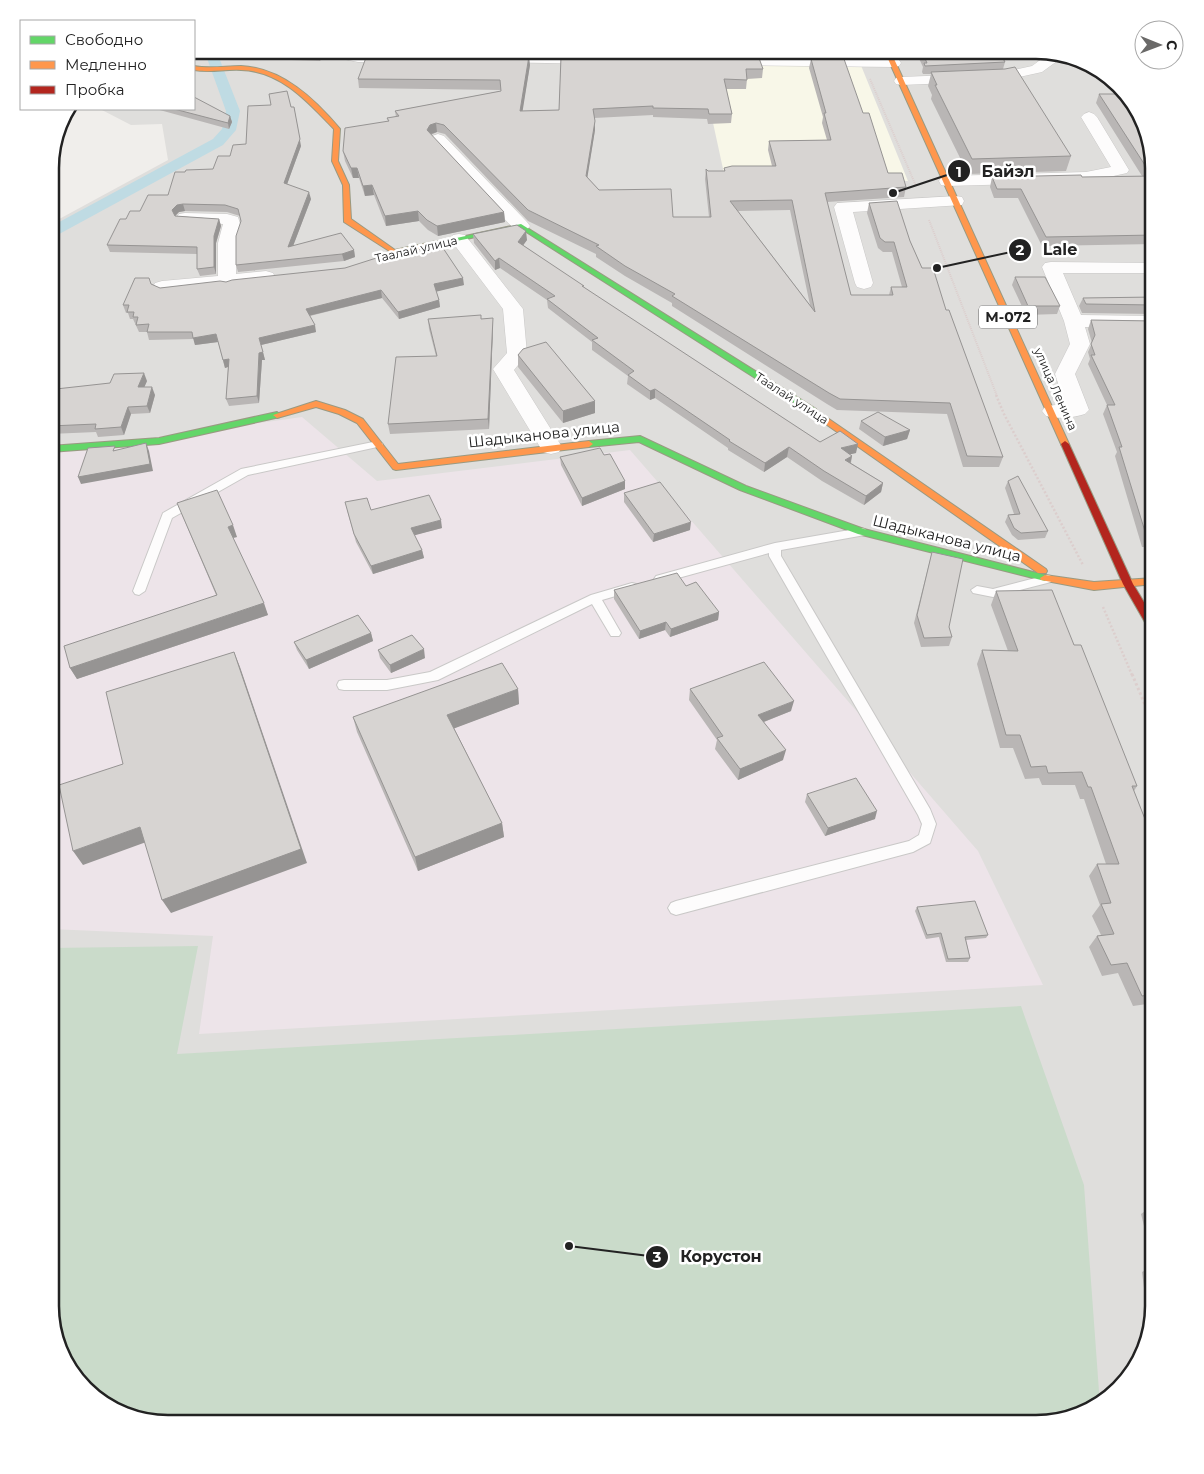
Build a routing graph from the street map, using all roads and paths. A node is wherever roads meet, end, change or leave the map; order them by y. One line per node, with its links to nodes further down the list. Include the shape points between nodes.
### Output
1 (477, 59): 5 (street)
2 (881, 59): 7 (street)
3 (891, 59): 9 (street, улица Ленина / М-072)
4 (1050, 60): 9 (street, via 1037,70 1001,77)
5 (615, 61)
6 (704, 62): 7 (street)
7 (863, 63): 14 (path)
8 (198, 70): 18 (street, via 263,70 292,84 337,129 335,162 346,185 347,220)
9 (902, 81): 12 (street, улица Ленина / М-072)
10 (1089, 117): 12 (street, via 1121,170 1086,177)
11 (438, 139): 16 (street, Таалай улица)
12 (947, 181): 13 (street, улица Ленина / М-072)
13 (956, 201): 14 (street); 37 (street, улица Ленина / М-072)
14 (923, 203): 23 (street, via 842,207); 38 (path, via 1004,414)
15 (185, 218): 22 (street, via 232,221 227,243)
16 (521, 226): 17 (street, Таалай улица); 35 (street, Таалай улица, via 839,428)
17 (459, 239): 18 (street, Таалай улица); 29 (street, via 513,309 517,354 504,369)
18 (394, 252): 19 (street, Таалай улица)
19 (370, 260)
20 (1145, 268): 25 (street, via 1051,267)
21 (281, 275): 22 (street)
22 (227, 282): 24 (street)
23 (864, 283)
24 (162, 287)
25 (1074, 321): 26 (street); 27 (street, via 1080,344 1065,374 1078,410)
26 (1145, 322)
27 (1054, 411)
28 (378, 444): 29 (street, Шадыканова улица, via 396,467); 30 (street, Шадыканова улица, via 360,421 316,404 159,441); 40 (lane, via 245,472 167,516)
29 (551, 447): 31 (street, Шадыканова улица, via 640,439 743,488)
30 (59, 448)
31 (862, 532): 32 (street, Шадыканова улица); 33 (lane)
32 (902, 542): 34 (lane, via 929,557); 35 (street, Шадыканова улица)
33 (775, 547): 41 (lane); 46 (lane, via 775,556 925,813 929,824 925,839 913,846)
34 (958, 564)
35 (1051, 580): 38 (street, Шадыканова улица); 39 (lane, via 993,594)
36 (1145, 582): 37 (street, Шадыканова улица)
37 (1128, 584): 38 (street, Шадыканова улица); 42 (street, улица Ленина / М-072)
38 (1094, 586): 45 (path)
39 (977, 590)
40 (139, 591)
41 (594, 598): 43 (lane); 44 (lane, via 433,676 387,685)
42 (1145, 613)
43 (615, 633)
44 (344, 685)
45 (1145, 705)
46 (676, 908)

